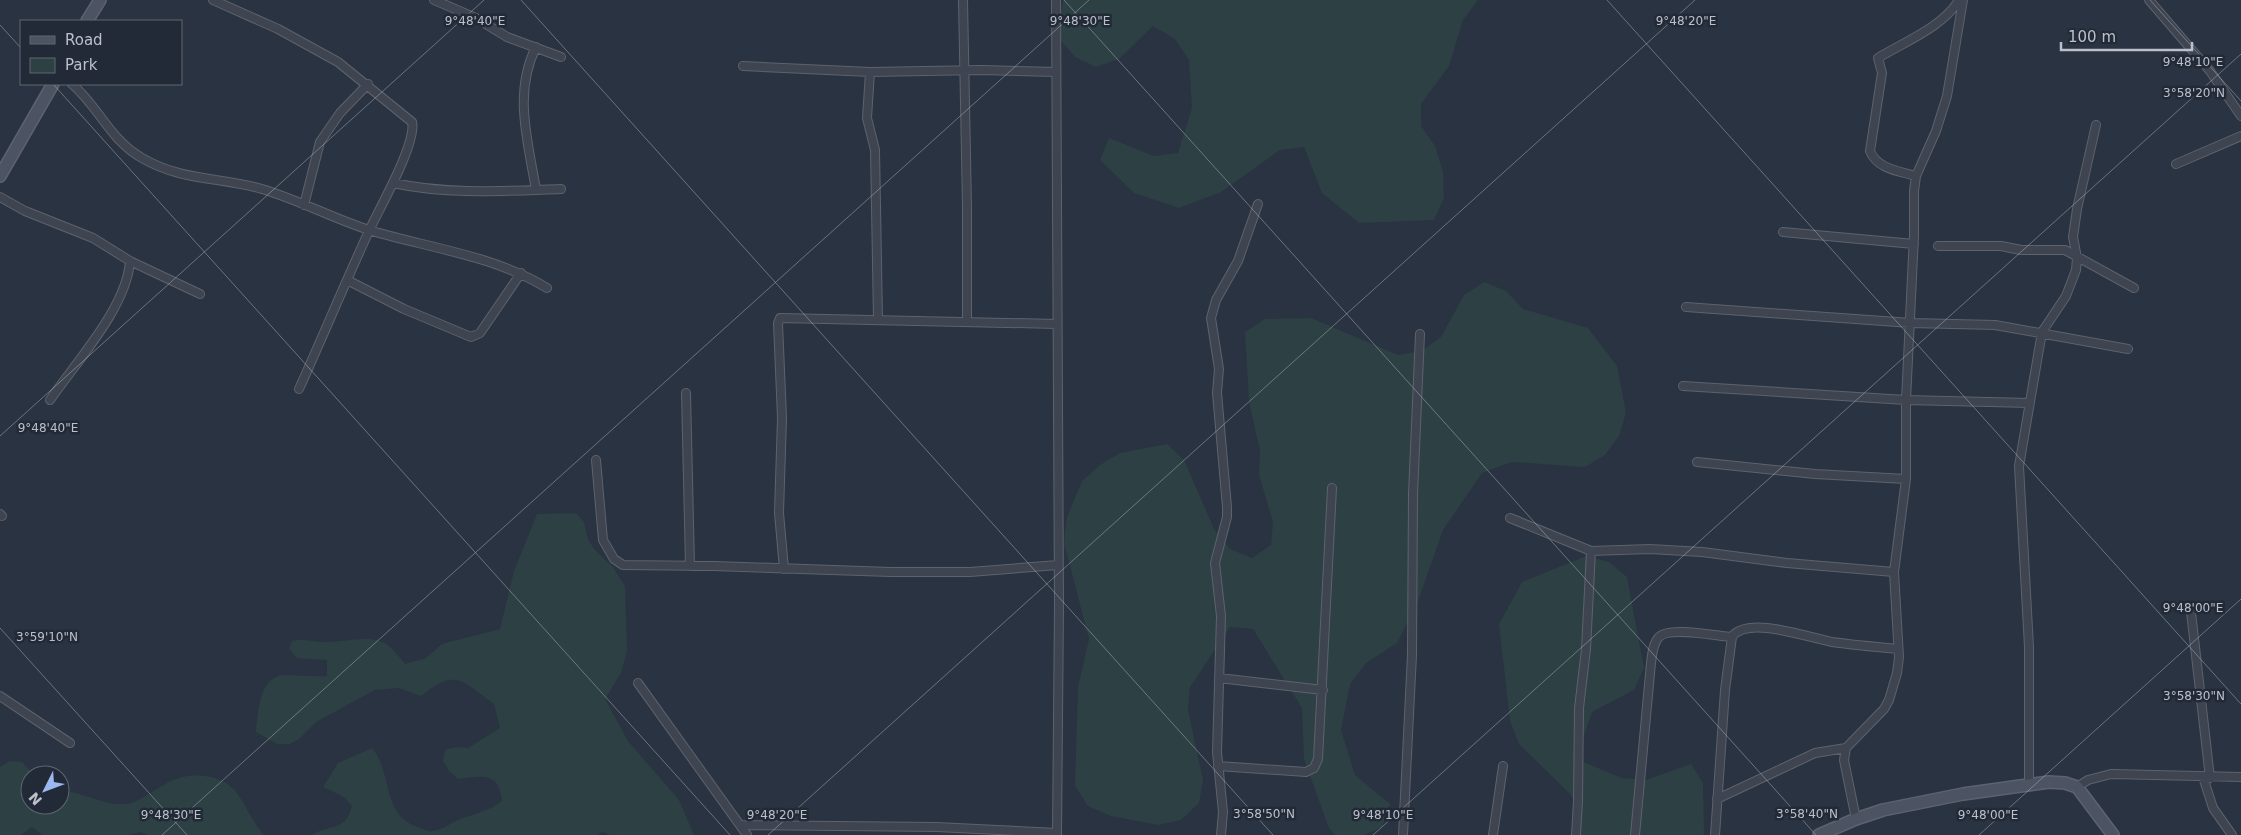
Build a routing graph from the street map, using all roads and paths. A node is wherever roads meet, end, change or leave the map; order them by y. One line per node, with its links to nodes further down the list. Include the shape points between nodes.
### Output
1 (100, 0): 9 (main road)
2 (213, 0): 16 (street, via 284,32 338,62)
3 (434, 0): 10 (street, via 476,18 507,37)
4 (963, 0): 13 (street)
5 (1056, 0): 15 (street)
6 (1959, 0): 24 (street, via 1935,24 1878,58 1882,73 1870,151 1880,165)
7 (1963, 0): 24 (street, via 1946,96 1936,131)
8 (2149, 0): 19 (street, via 2206,66)
9 (88, 20)
10 (536, 47): 11 (street); 27 (street, via 528,64 522,101)
11 (561, 57)
12 (743, 66): 14 (street)
13 (964, 70): 14 (street); 15 (street); 44 (street)
14 (870, 72): 43 (street, via 868,118 874,150)
15 (1056, 72): 46 (street)
16 (368, 84): 25 (street, via 412,122 412,132); 30 (street, via 340,113 320,142)
17 (51, 85): 23 (main road)
18 (73, 85): 30 (street, via 88,100 110,132 141,157 180,175 262,189)
19 (2241, 116)
20 (2096, 125): 35 (street, via 2073,237)
21 (2241, 136): 22 (street)
22 (2176, 164)
23 (0, 176)
24 (1916, 176): 33 (street)
25 (393, 183): 27 (street, via 456,192); 31 (street)
26 (561, 189): 27 (street)
27 (536, 190)
28 (0, 196): 36 (street, via 25,211 92,238)
29 (1258, 204): 69 (street, via 1238,262 1216,300 1211,318 1219,369 1217,393 1227,507 1215,563 1221,616)
30 (304, 205): 31 (street)
31 (369, 230): 37 (street); 38 (street)
32 (1783, 232): 33 (street)
33 (1914, 244): 45 (street)
34 (1938, 246): 35 (street, via 2065,250)
35 (2077, 258): 40 (street); 47 (street, via 2066,296)
36 (130, 261): 41 (street); 53 (street, via 126,284 116,306)
37 (521, 273): 38 (street, via 480,333 471,337); 39 (street)
38 (347, 280): 51 (street)
39 (547, 288)
40 (2134, 288)
41 (200, 294)
42 (1686, 308): 45 (street)
43 (878, 319): 44 (street); 64 (street, via 783,316 779,320 782,418 779,513)
44 (967, 322): 46 (street)
45 (1911, 323): 47 (street, via 1976,323); 54 (street)
46 (1057, 324): 62 (street)
47 (2042, 332): 49 (street); 55 (street)
48 (1420, 334): 88 (street, via 1412,494 1412,655)
49 (2128, 349)
50 (1683, 386): 54 (street)
51 (299, 389)
52 (686, 393): 63 (street)
53 (50, 400)
54 (1906, 400): 55 (street); 58 (street)
55 (2030, 402): 79 (street, via 2019,466 2029,647)
56 (596, 460): 63 (street, via 603,540 614,559 632,567)
57 (1697, 462): 58 (street)
58 (1906, 479): 65 (street)
59 (1332, 488): 71 (street)
60 (1510, 518): 61 (street)
61 (1592, 551): 65 (street, via 1650,549 1702,552); 90 (street, via 1579,708)
62 (1058, 565): 64 (street, via 970,572); 85 (street)
63 (690, 566): 64 (street)
64 (784, 569)
65 (1894, 572): 68 (street)
66 (2191, 612): 77 (street)
67 (1732, 637): 68 (street, via 1740,630 1764,629); 81 (street); 91 (street, via 1672,631 1660,635 1656,641 1650,663)
68 (1898, 650): 74 (street, via 1897,673 1884,710)
69 (1219, 678): 71 (street); 75 (street)
70 (638, 683): 83 (street)
71 (1323, 690): 75 (street, via 1318,759 1310,771)
72 (0, 696): 73 (street)
73 (70, 743)
74 (1846, 748): 81 (street, via 1814,753); 82 (street, via 1844,760)
75 (1218, 766): 87 (street, via 1223,820)
76 (1503, 766): 89 (street)
77 (2206, 777): 78 (street); 80 (street, via 2111,774); 95 (street, via 2213,808)
78 (2241, 777)
79 (2030, 783): 80 (main road, via 2065,782); 82 (main road, via 1917,803)
80 (2077, 787): 94 (main road)
81 (1717, 799): 92 (street)
82 (1856, 819): 84 (main road)
83 (740, 825): 85 (street, via 937,827); 86 (street)
84 (1835, 832): 93 (main road)
85 (1057, 834)
86 (747, 835)
87 (1221, 835)
88 (1404, 835)
89 (1494, 835)
90 (1576, 835)
91 (1635, 835)
92 (1715, 835)
93 (1819, 835)
94 (2113, 835)
95 (2232, 835)

